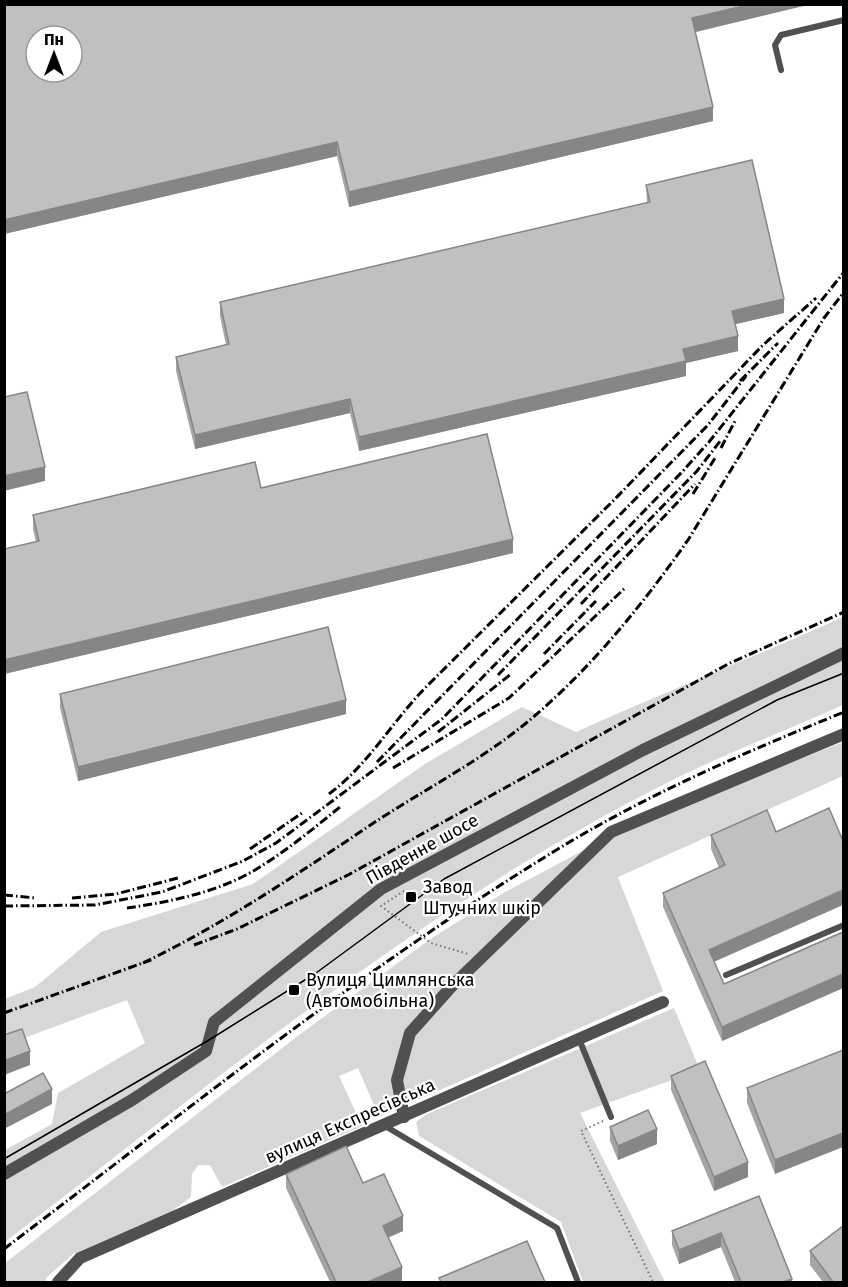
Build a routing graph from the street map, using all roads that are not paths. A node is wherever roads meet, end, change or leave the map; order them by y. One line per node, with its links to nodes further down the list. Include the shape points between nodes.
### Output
1 (843, 20): 2 (lane, via 781,35 775,45)
2 (781, 70)
3 (843, 653): 12 (street, Південне шосе, via 643,750 381,889 214,1022 206,1052)
4 (843, 734): 10 (street, via 611,832 451,987 410,1033 397,1080)
5 (843, 925): 6 (lane)
6 (726, 975)
7 (663, 1002): 8 (street, вулиця Експресівська)
8 (579, 1039): 9 (lane); 10 (street, вулиця Експресівська)
9 (611, 1117)
10 (404, 1118): 11 (street, вулиця Експресівська)
11 (385, 1126): 13 (street, вулиця Експресівська, via 80,1258); 14 (lane, via 557,1228)
12 (4, 1174)
13 (58, 1282)
14 (579, 1282)

